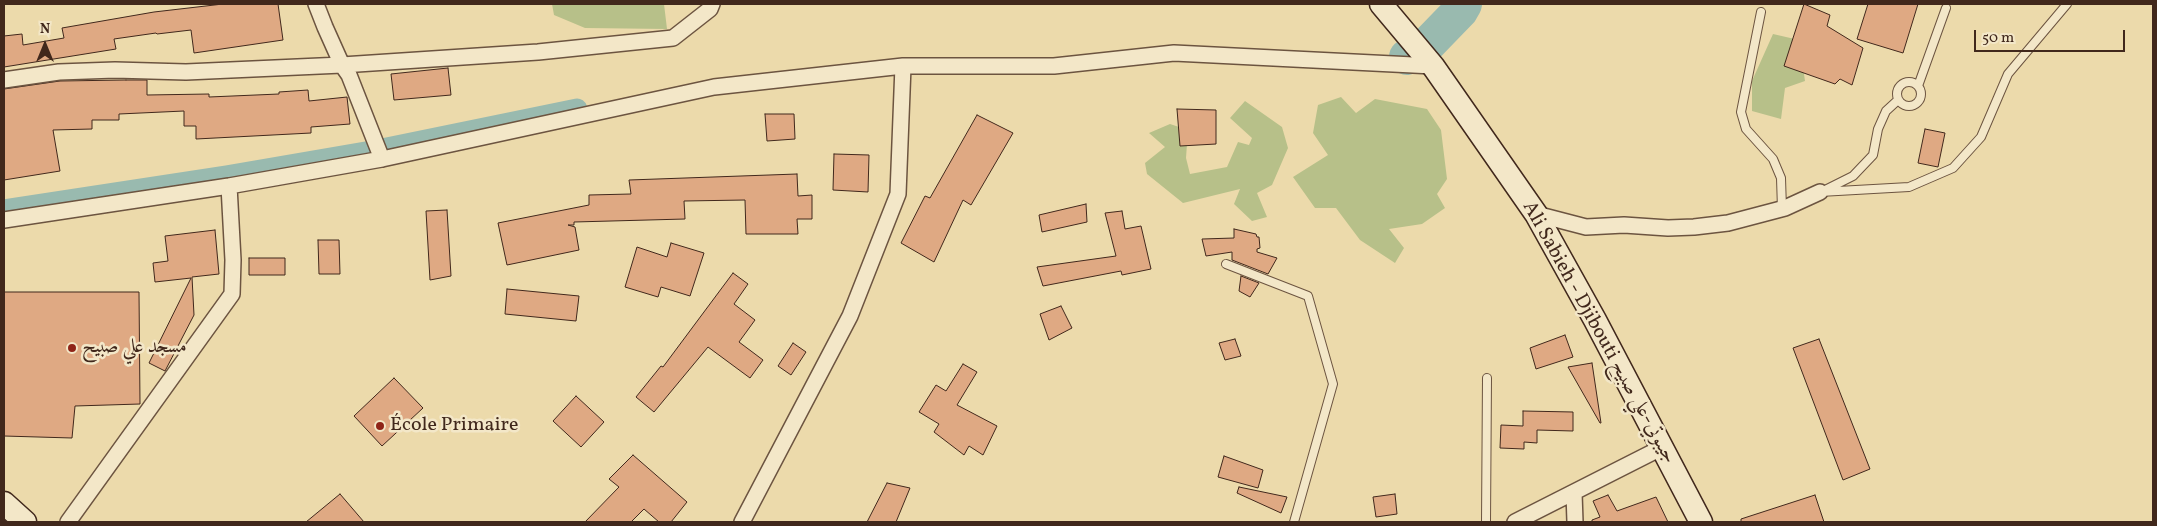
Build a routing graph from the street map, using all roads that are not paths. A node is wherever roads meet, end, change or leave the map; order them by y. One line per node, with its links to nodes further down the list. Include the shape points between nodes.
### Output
1 (316, 4): 7 (street)
2 (712, 4): 7 (street, via 673,38 538,52)
3 (1381, 4): 9 (main road, Ali Sabieh - Djibouti جيبوتي-علي صبيح)
4 (2067, 4): 15 (lane, via 2008,74 1981,137 1952,168 1909,187)
5 (1946, 8): 11 (lane)
6 (1761, 12): 16 (lane, via 1741,112 1746,129 1773,159 1781,178)
7 (342, 65): 10 (street, via 186,72 59,72); 13 (street, via 349,75)
8 (903, 66): 9 (street, via 1054,66 1174,53); 13 (street, via 714,87); 26 (street, via 898,194 850,316)
9 (1433, 66): 17 (main road, Ali Sabieh - Djibouti جيبوتي-علي صبيح)
10 (4, 80)
11 (1918, 86): 12 (lane, via 1911,82 1902,83 1896,93); 12 (lane, via 1920,98 1915,105 1907,106)
12 (1898, 100): 15 (lane, via 1886,111 1878,129 1873,155 1853,176)
13 (382, 159): 14 (street)
14 (229, 186): 18 (street); 25 (street, via 232,294)
15 (1820, 192): 16 (street)
16 (1782, 209): 17 (street, via 1728,223 1668,228 1586,227)
17 (1536, 214): 21 (main road, Ali Sabieh - Djibouti جيبوتي-علي صبيح)
18 (4, 220)
19 (1226, 264): 27 (lane, via 1308,296 1333,384)
20 (1487, 378): 28 (lane)
21 (1661, 448): 22 (street); 31 (main road, Ali Sabieh - Djibouti جيبوتي-علي صبيح)
22 (1574, 493): 29 (street); 30 (street)
23 (4, 503): 24 (main road)
24 (25, 522)
25 (68, 522)
26 (742, 522)
27 (1294, 522)
28 (1486, 522)
29 (1515, 522)
30 (1575, 522)
31 (1701, 522)

